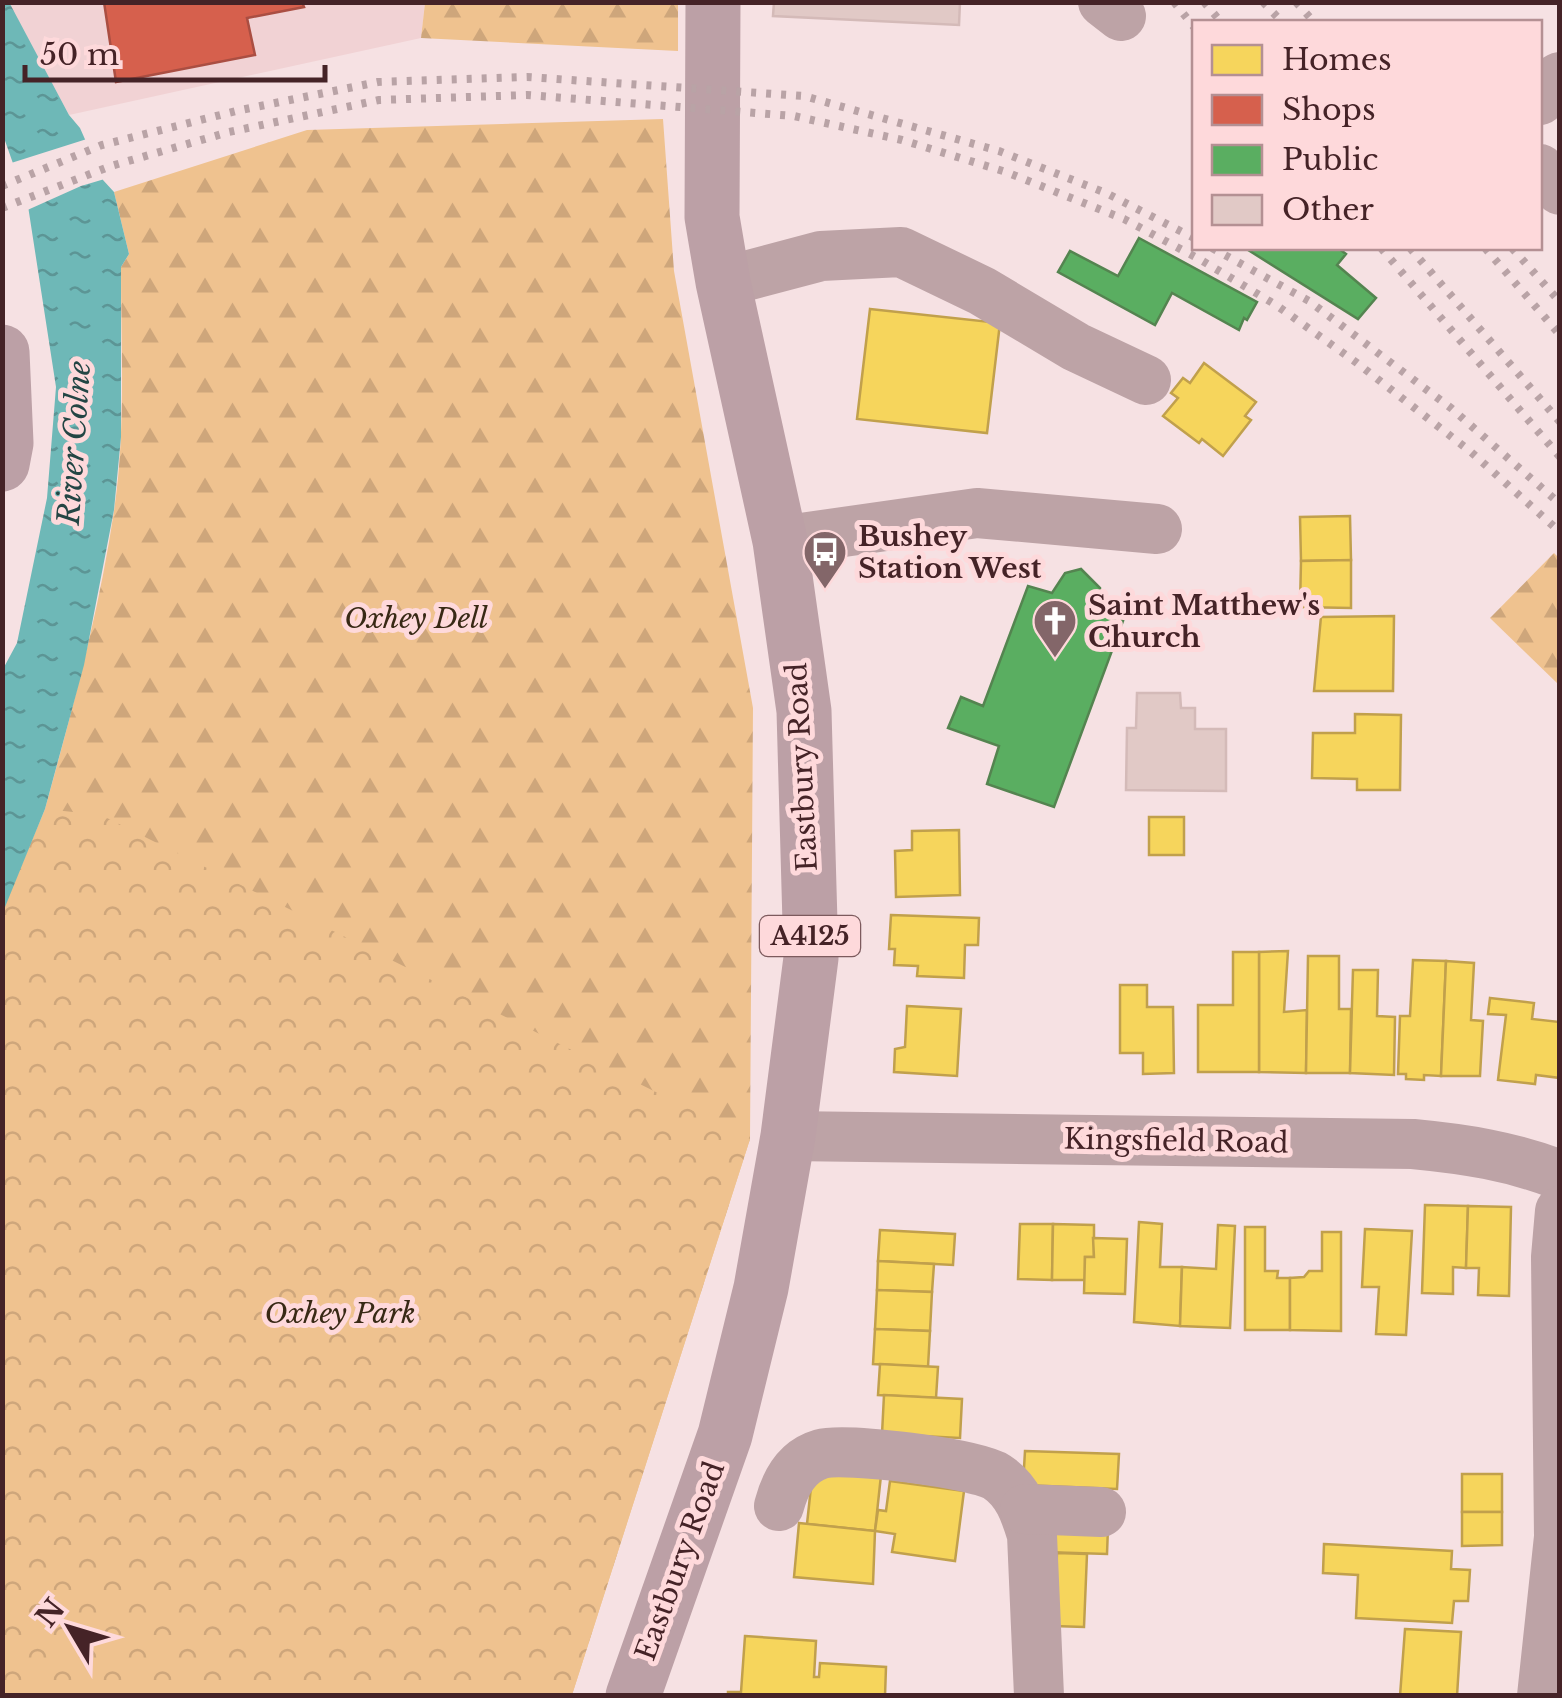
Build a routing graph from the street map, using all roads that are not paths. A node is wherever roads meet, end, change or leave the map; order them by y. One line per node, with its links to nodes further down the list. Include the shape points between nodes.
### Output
1 (713, 2): 4 (main road, Eastbury Road / A4125, via 710,190)
2 (1542, 170): 3 (street)
3 (1560, 190)
4 (722, 282): 6 (street, via 821,256 901,252); 9 (main road, Eastbury Road / A4125)
5 (2, 352): 7 (main road)
6 (1146, 380)
7 (2, 464)
8 (1157, 529): 9 (street, via 977,513)
9 (780, 541): 10 (main road, Eastbury Road / A4125, via 804,711 811,958)
10 (788, 1136): 11 (street, Kingsfield Road, via 1413,1144 1486,1152); 17 (main road, Eastbury Road / A4125, via 725,1435)
11 (1560, 1176)
12 (1560, 1211): 18 (street, via 1560,1537)
13 (779, 1506): 14 (street, via 798,1466 822,1453 972,1467 1011,1488)
14 (1024, 1510): 15 (street); 16 (street, via 1032,1535)
15 (1101, 1512)
16 (1038, 1681)
17 (632, 1696)
18 (1542, 1696)

